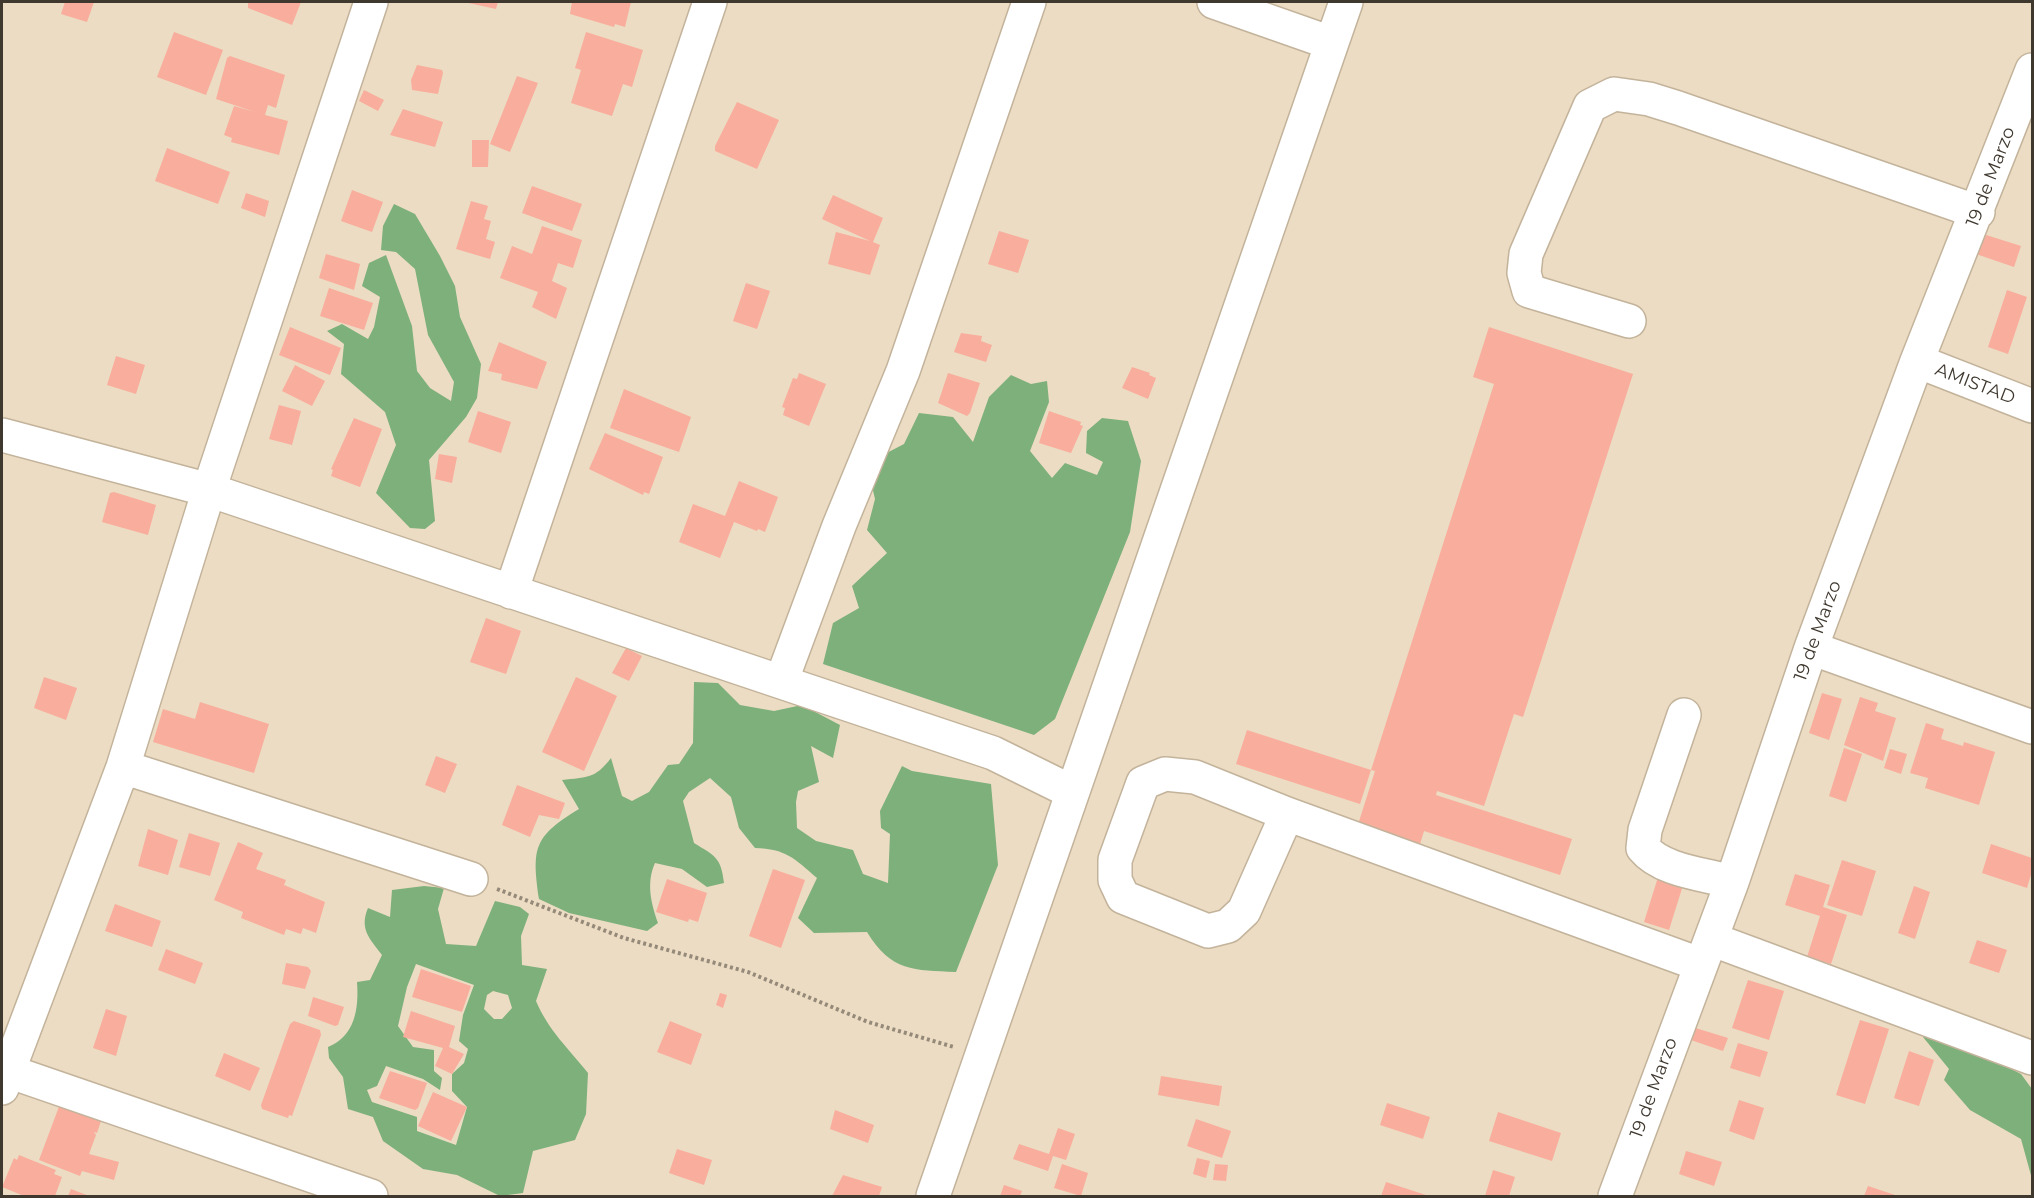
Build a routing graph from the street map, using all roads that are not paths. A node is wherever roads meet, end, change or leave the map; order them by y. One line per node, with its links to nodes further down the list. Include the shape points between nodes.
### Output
1 (370, 2): 13 (street)
2 (710, 2): 14 (street)
3 (1029, 2): 16 (street, via 903,371)
4 (1214, 2): 6 (street)
5 (1346, 2): 6 (street)
6 (1331, 43): 20 (street)
7 (2032, 70): 8 (street, 19 de Marzo)
8 (1978, 212): 9 (street, via 1678,108 1614,94 1590,106 1526,254 1524,273 1529,291); 10 (street, 19 de Marzo)
9 (1629, 321)
10 (1917, 361): 11 (street, AMISTAD); 15 (street, 19 de Marzo)
11 (2032, 406)
12 (2, 435): 13 (street)
13 (210, 490): 14 (street); 19 (street)
14 (512, 592): 16 (street)
15 (1811, 648): 18 (street); 23 (street, 19 de Marzo)
16 (781, 682): 20 (street, via 993,753)
17 (1684, 715): 23 (street, via 1645,830 1643,848 1651,858)
18 (2032, 727)
19 (123, 767): 22 (street); 26 (street)
20 (1072, 792): 29 (street)
21 (1287, 814): 21 (street, via 1195,777 1165,774 1143,783 1115,860 1115,880 1123,897 1208,932 1228,926 1244,911); 24 (street)
22 (471, 879)
23 (1732, 882): 24 (street, 19 de Marzo)
24 (1705, 951): 25 (street); 30 (street, 19 de Marzo)
25 (2032, 1058)
26 (3, 1076): 27 (street)
27 (308, 1186): 28 (street)
28 (371, 1197)
29 (933, 1197)
30 (1615, 1197)

